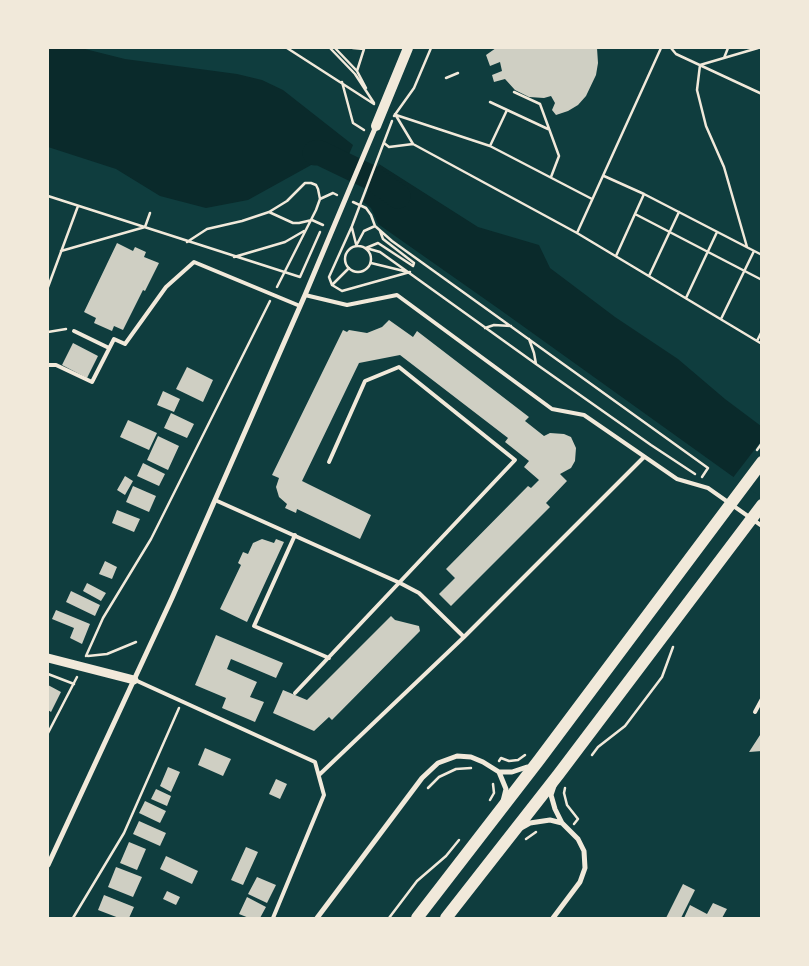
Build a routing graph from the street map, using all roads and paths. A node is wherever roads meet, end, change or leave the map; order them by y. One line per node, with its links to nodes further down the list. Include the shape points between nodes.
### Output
1 (287, 48): 17 (path)
2 (330, 48): 21 (path, via 355,74)
3 (335, 48): 14 (path)
4 (353, 48): 5 (path)
5 (364, 48): 14 (path)
6 (408, 48): 25 (main road)
7 (431, 48): 23 (path, via 414,88)
8 (661, 48): 31 (path)
9 (671, 48): 13 (path, via 676,54)
10 (728, 48): 12 (path)
11 (758, 48): 12 (path)
12 (724, 59): 13 (path)
13 (700, 65): 19 (path); 56 (path, via 697,90 706,126 724,167)
14 (357, 71): 21 (path)
15 (458, 73): 16 (path)
16 (446, 78)
17 (342, 82): 21 (path); 24 (path)
18 (514, 92): 26 (path, via 540,104)
19 (762, 94)
20 (490, 102): 22 (path)
21 (375, 104)
22 (507, 110): 26 (path); 30 (path)
23 (395, 114): 28 (path); 30 (path)
24 (353, 123)
25 (376, 126): 73 (street)
26 (549, 130): 32 (path, via 559,156)
27 (388, 131): 45 (path)
28 (413, 144): 29 (path); 52 (path)
29 (389, 146)
30 (490, 146): 32 (path)
31 (604, 176): 34 (path); 37 (path)
32 (550, 177): 37 (path)
33 (333, 194): 36 (path)
34 (644, 194): 41 (path); 43 (path)
35 (48, 196): 38 (path)
36 (320, 198): 40 (path, via 316,185 305,183 287,201); 44 (path)
37 (592, 199): 52 (path)
38 (78, 206): 47 (path); 57 (path)
39 (366, 208): 46 (path)
40 (269, 212): 44 (path, via 293,223); 53 (path, via 206,229)
41 (680, 212): 50 (path); 51 (path)
42 (150, 213): 47 (path)
43 (635, 214): 50 (path); 61 (path)
44 (312, 220): 48 (path); 66 (path, via 323,225 300,277)
45 (352, 226): 54 (path); 70 (path, via 329,277)
46 (375, 226): 49 (path); 54 (path, via 364,231)
47 (145, 227): 53 (path); 57 (path)
48 (305, 230): 62 (path, via 285,242); 66 (path)
49 (380, 231): 55 (path, via 383,240 414,263 413,266 378,242); 77 (path)
50 (671, 232): 59 (path); 68 (path)
51 (717, 232): 56 (path); 59 (path)
52 (577, 233): 61 (path)
53 (188, 242): 62 (path)
54 (356, 246): 55 (path); 64 (path, via 345,255)
55 (366, 248): 63 (path, via 370,253); 67 (path, via 380,252)
56 (747, 248): 58 (path)
57 (61, 251): 71 (path)
58 (754, 251): 60 (path); 65 (path)
59 (708, 252): 65 (path); 74 (path)
60 (762, 255)
61 (616, 256): 68 (path)
62 (234, 257): 66 (path)
63 (370, 263): 64 (path, via 363,271); 67 (path)
64 (349, 268): 70 (path)
65 (744, 270): 69 (path); 76 (path)
66 (284, 272): 72 (path)
67 (410, 272): 70 (path, via 342,291); 78 (path)
68 (649, 276): 74 (path)
69 (762, 280)
70 (332, 285)
71 (48, 287)
72 (274, 294): 75 (lane); 85 (lane, via 194,262 166,286 125,344 114,339); 99 (path, via 151,539 103,618)
73 (305, 295): 75 (street); 88 (lane, via 347,306 397,295 552,410 584,414)
74 (686, 298): 76 (path)
75 (300, 306): 91 (street)
76 (721, 319): 83 (path)
77 (512, 326): 78 (path); 82 (path)
78 (485, 328): 86 (path)
79 (74, 330): 81 (path, via 62,328); 85 (lane)
80 (762, 331): 83 (path)
81 (48, 332)
82 (527, 337): 86 (path); 86 (path, via 708,468 702,478)
83 (757, 341): 84 (path)
84 (762, 344)
85 (109, 348): 87 (lane, via 92,382 56,365)
86 (536, 364)
87 (48, 365)
88 (644, 457): 93 (lane, via 677,479 708,488); 96 (lane)
89 (329, 462): 95 (lane, via 365,381 399,367 515,460)
90 (762, 462): 112 (main road)
91 (215, 500): 94 (lane); 104 (street)
92 (762, 505): 118 (main road, via 702,583)
93 (762, 526)
94 (295, 535): 95 (lane); 101 (lane, via 254,626)
95 (400, 583): 96 (lane, via 419,593); 101 (lane)
96 (464, 637): 117 (lane)
97 (677, 641): 113 (path, via 662,677 625,726 598,747)
98 (136, 642): 99 (path, via 107,654)
99 (86, 656): 102 (path)
100 (48, 658): 102 (street)
101 (328, 658): 106 (lane)
102 (81, 667): 104 (street); 105 (path)
103 (48, 674): 105 (path)
104 (134, 680): 108 (lane); 127 (street)
105 (75, 684): 110 (path)
106 (295, 693)
107 (762, 699): 109 (lane)
108 (182, 702): 117 (lane, via 316,762); 128 (path, via 124,833)
109 (755, 712)
110 (48, 733)
111 (526, 754): 114 (path, via 518,760 501,758)
112 (539, 760): 116 (street, via 524,770); 121 (main road)
113 (586, 762)
114 (493, 768): 116 (street); 120 (path, via 488,775 493,782 494,794); 130 (street, via 471,757 457,756 438,763 422,778)
115 (476, 770): 119 (path, via 456,769 439,777)
116 (499, 772): 121 (street, via 506,788)
117 (319, 775): 129 (lane, via 324,795)
118 (562, 780): 122 (street, via 551,795); 123 (path, via 567,805 578,819); 126 (main road)
119 (426, 790)
120 (490, 802)
121 (497, 815): 132 (main road)
122 (562, 823): 123 (street); 126 (street, via 550,820 530,823)
123 (570, 829): 134 (street, via 584,851 585,868 580,882)
124 (538, 831): 126 (path)
125 (465, 833): 131 (path, via 446,856 417,881)
126 (520, 836): 133 (main road)
127 (48, 866)
128 (73, 918)
129 (273, 918)
130 (317, 918)
131 (389, 918)
132 (417, 918)
133 (446, 918)
134 (553, 918)

